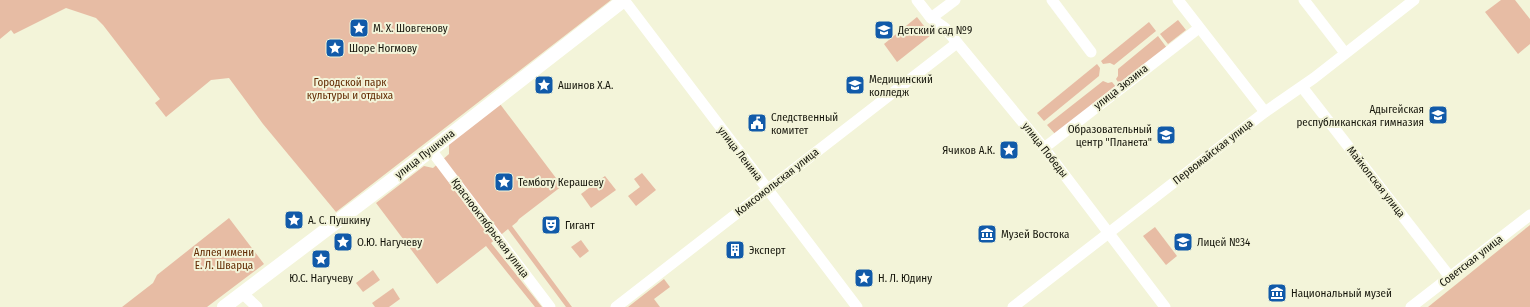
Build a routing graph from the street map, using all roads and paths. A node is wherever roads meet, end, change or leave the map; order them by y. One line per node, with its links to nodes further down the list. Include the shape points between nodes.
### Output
1 (624, 0): 16 (main road, улица Пушкина); 17 (street, улица Ленина)
2 (917, 0): 8 (street, улица Победы)
3 (955, 0): 8 (street)
4 (1052, 0): 11 (street)
5 (1304, 0): 12 (street)
6 (1182, 1): 9 (street)
7 (1411, 1): 12 (street, Первомайская улица)
8 (931, 18): 10 (street, улица Победы, via 945,28)
9 (1199, 28): 14 (street); 15 (street, улица Зюзина)
10 (957, 43): 15 (street, улица Победы); 17 (street, Комсомольская улица)
11 (1091, 52)
12 (1345, 53): 13 (street, Первомайская улица)
13 (1302, 87): 14 (street, Первомайская улица); 20 (street, Майкопская улица)
14 (1265, 112): 19 (street, Первомайская улица)
15 (1044, 148): 19 (street, улица Победы)
16 (434, 153): 21 (main road, улица Пушкина); 24 (street, Краснооктябрьская улица)
17 (768, 189): 25 (street, Комсомольская улица); 26 (street, улица Ленина)
18 (1530, 215): 20 (street, Советская улица)
19 (1109, 233): 27 (street, Первомайская улица); 28 (street, улица Победы)
20 (1450, 277): 29 (street, Советская улица)
21 (242, 293): 22 (main road, улица Пушкина); 23 (street)
22 (224, 307)
23 (257, 307)
24 (550, 307)
25 (616, 307)
26 (857, 307)
27 (1013, 307)
28 (1165, 307)
29 (1411, 307)

